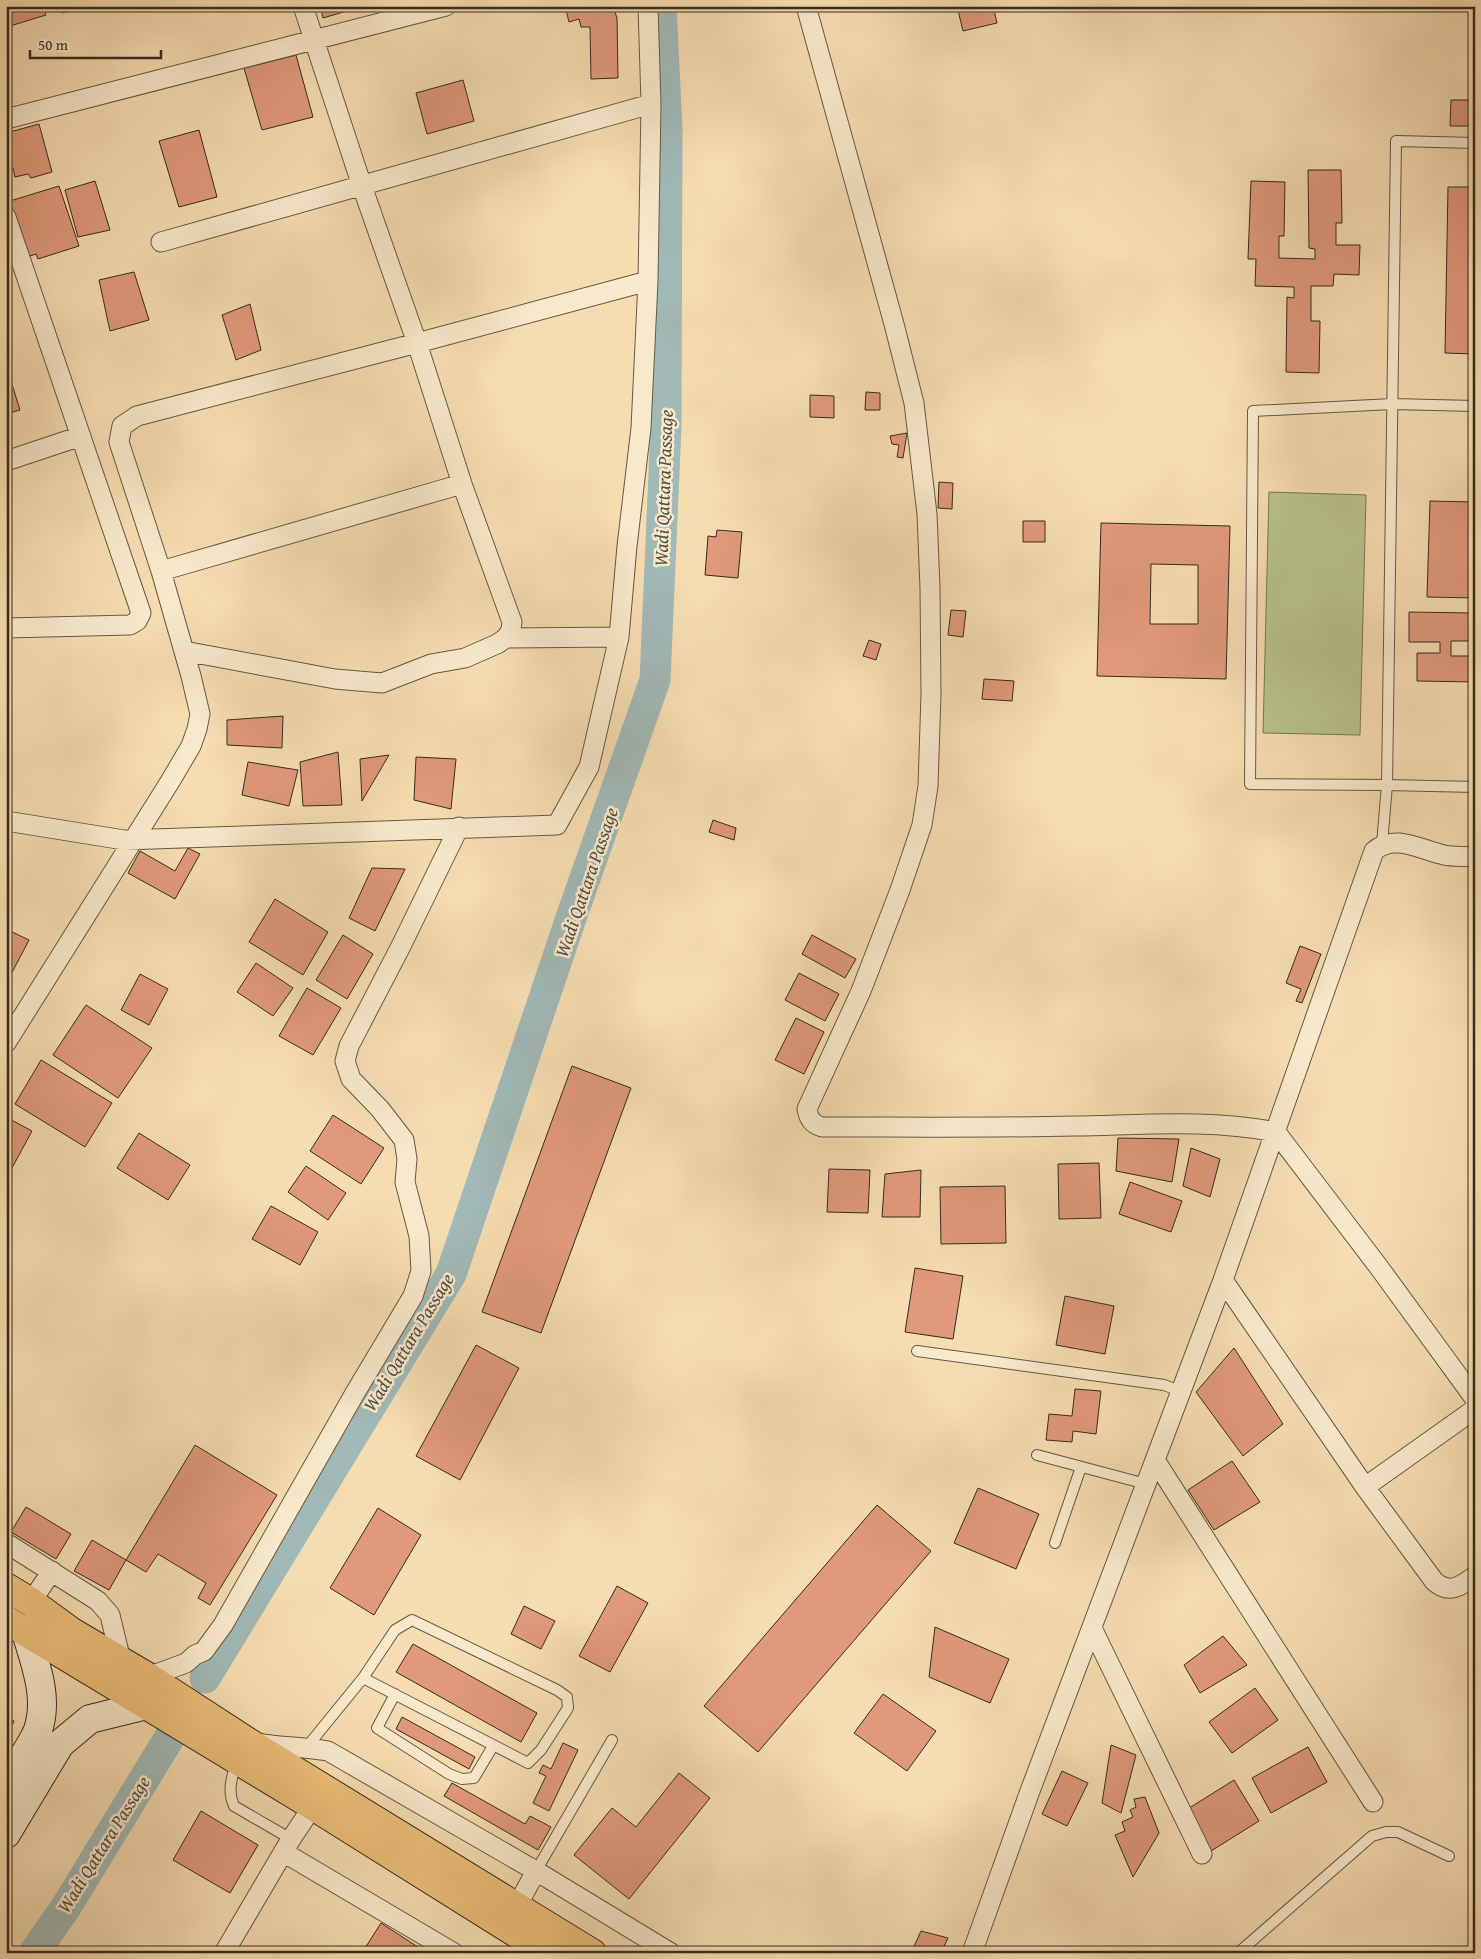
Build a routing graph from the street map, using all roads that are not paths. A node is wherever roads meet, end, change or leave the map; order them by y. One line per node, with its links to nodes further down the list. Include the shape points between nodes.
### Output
1 (303, 6): 5 (street)
2 (446, 6): 5 (street)
3 (648, 6): 6 (street)
4 (806, 6): 34 (street, via 914,403 927,514 931,686 928,786 922,825 861,991 807,1109 809,1118 822,1128 1190,1123 1234,1125)
5 (314, 40): 7 (street); 9 (street)
6 (651, 104): 9 (street); 13 (street)
7 (6, 119)
8 (1475, 143): 15 (lane, via 1396,141)
9 (362, 186): 11 (street); 14 (street)
10 (6, 217): 12 (street)
11 (161, 242)
12 (13, 258): 17 (street)
13 (648, 281): 14 (street); 22 (street, via 641,428)
14 (417, 343): 19 (street); 20 (street, via 137,416 122,426 120,442)
15 (1392, 404): 16 (lane); 25 (lane); 25 (lane, via 1253,411 1250,784)
16 (1475, 406)
17 (81, 436): 18 (street); 21 (street, via 141,613 130,625)
18 (6, 461)
19 (462, 484): 20 (street); 23 (street, via 512,622 512,630)
20 (161, 571): 24 (street)
21 (6, 628)
22 (619, 637): 23 (street); 28 (street, via 589,767 557,825)
23 (506, 638): 24 (street, via 465,658 431,664 382,683 335,679)
24 (184, 652): 29 (street, via 200,714 197,729 191,746)
25 (1387, 785): 26 (lane); 30 (lane)
26 (1475, 787)
27 (6, 821): 29 (street)
28 (459, 828): 29 (street); 54 (street, via 348,1046 344,1061 351,1079 404,1140 407,1159 405,1182 419,1236 421,1271 412,1296 223,1625 204,1651 186,1663)
29 (134, 840): 32 (street)
30 (1382, 844): 31 (street, via 1392,841 1445,856); 34 (street, via 1374,851)
31 (1475, 857)
32 (12, 1022): 33 (street)
33 (6, 1043)
34 (1276, 1132): 35 (street); 38 (street)
35 (1223, 1280): 37 (street); 44 (street)
36 (917, 1352): 37 (lane, via 1164,1385)
37 (1180, 1391): 41 (street)
38 (1475, 1398)
39 (1475, 1409): 44 (street)
40 (1037, 1455): 42 (lane)
41 (1156, 1460): 43 (street); 64 (street)
42 (1081, 1467): 43 (lane); 46 (lane)
43 (1146, 1484): 52 (street)
44 (1365, 1487): 48 (street, via 1438,1585 1449,1589)
45 (6, 1543): 47 (street)
46 (1055, 1543)
47 (52, 1571): 50 (street); 53 (street, via 98,1601 110,1615)
48 (1475, 1576)
49 (6, 1587): 50 (highway)
50 (31, 1602): 53 (highway, via 72,1632)
51 (16, 1626): 57 (highway); 58 (main road, via 39,1678)
52 (1092, 1628): 68 (street); 77 (street)
53 (121, 1661): 54 (highway)
54 (148, 1676): 62 (highway)
55 (364, 1678): 56 (lane); 60 (lane, via 395,1630 412,1620 567,1697 568,1708 541,1750 528,1763); 61 (lane)
56 (395, 1694): 60 (lane); 60 (lane, via 377,1728 449,1774 462,1779 474,1778)
57 (147, 1705): 58 (main road, via 90,1719); 62 (highway)
58 (49, 1738): 63 (main road); 66 (main road)
59 (612, 1740): 70 (lane)
60 (493, 1746)
61 (306, 1748): 62 (street); 70 (street, via 328,1751)
62 (242, 1751): 65 (highway); 67 (lane, via 230,1786 234,1806); 71 (highway)
63 (6, 1783)
64 (1373, 1802)
65 (313, 1806): 67 (street); 74 (highway)
66 (6, 1834)
67 (287, 1846): 72 (street); 73 (street)
68 (1202, 1854)
69 (1449, 1856): 78 (lane, via 1398,1832 1372,1836)
70 (536, 1871): 71 (street); 76 (street)
71 (517, 1906): 75 (highway)
72 (224, 1953)
73 (454, 1953)
74 (548, 1953)
75 (592, 1953)
76 (671, 1953)
77 (972, 1953)
78 (1238, 1953)

